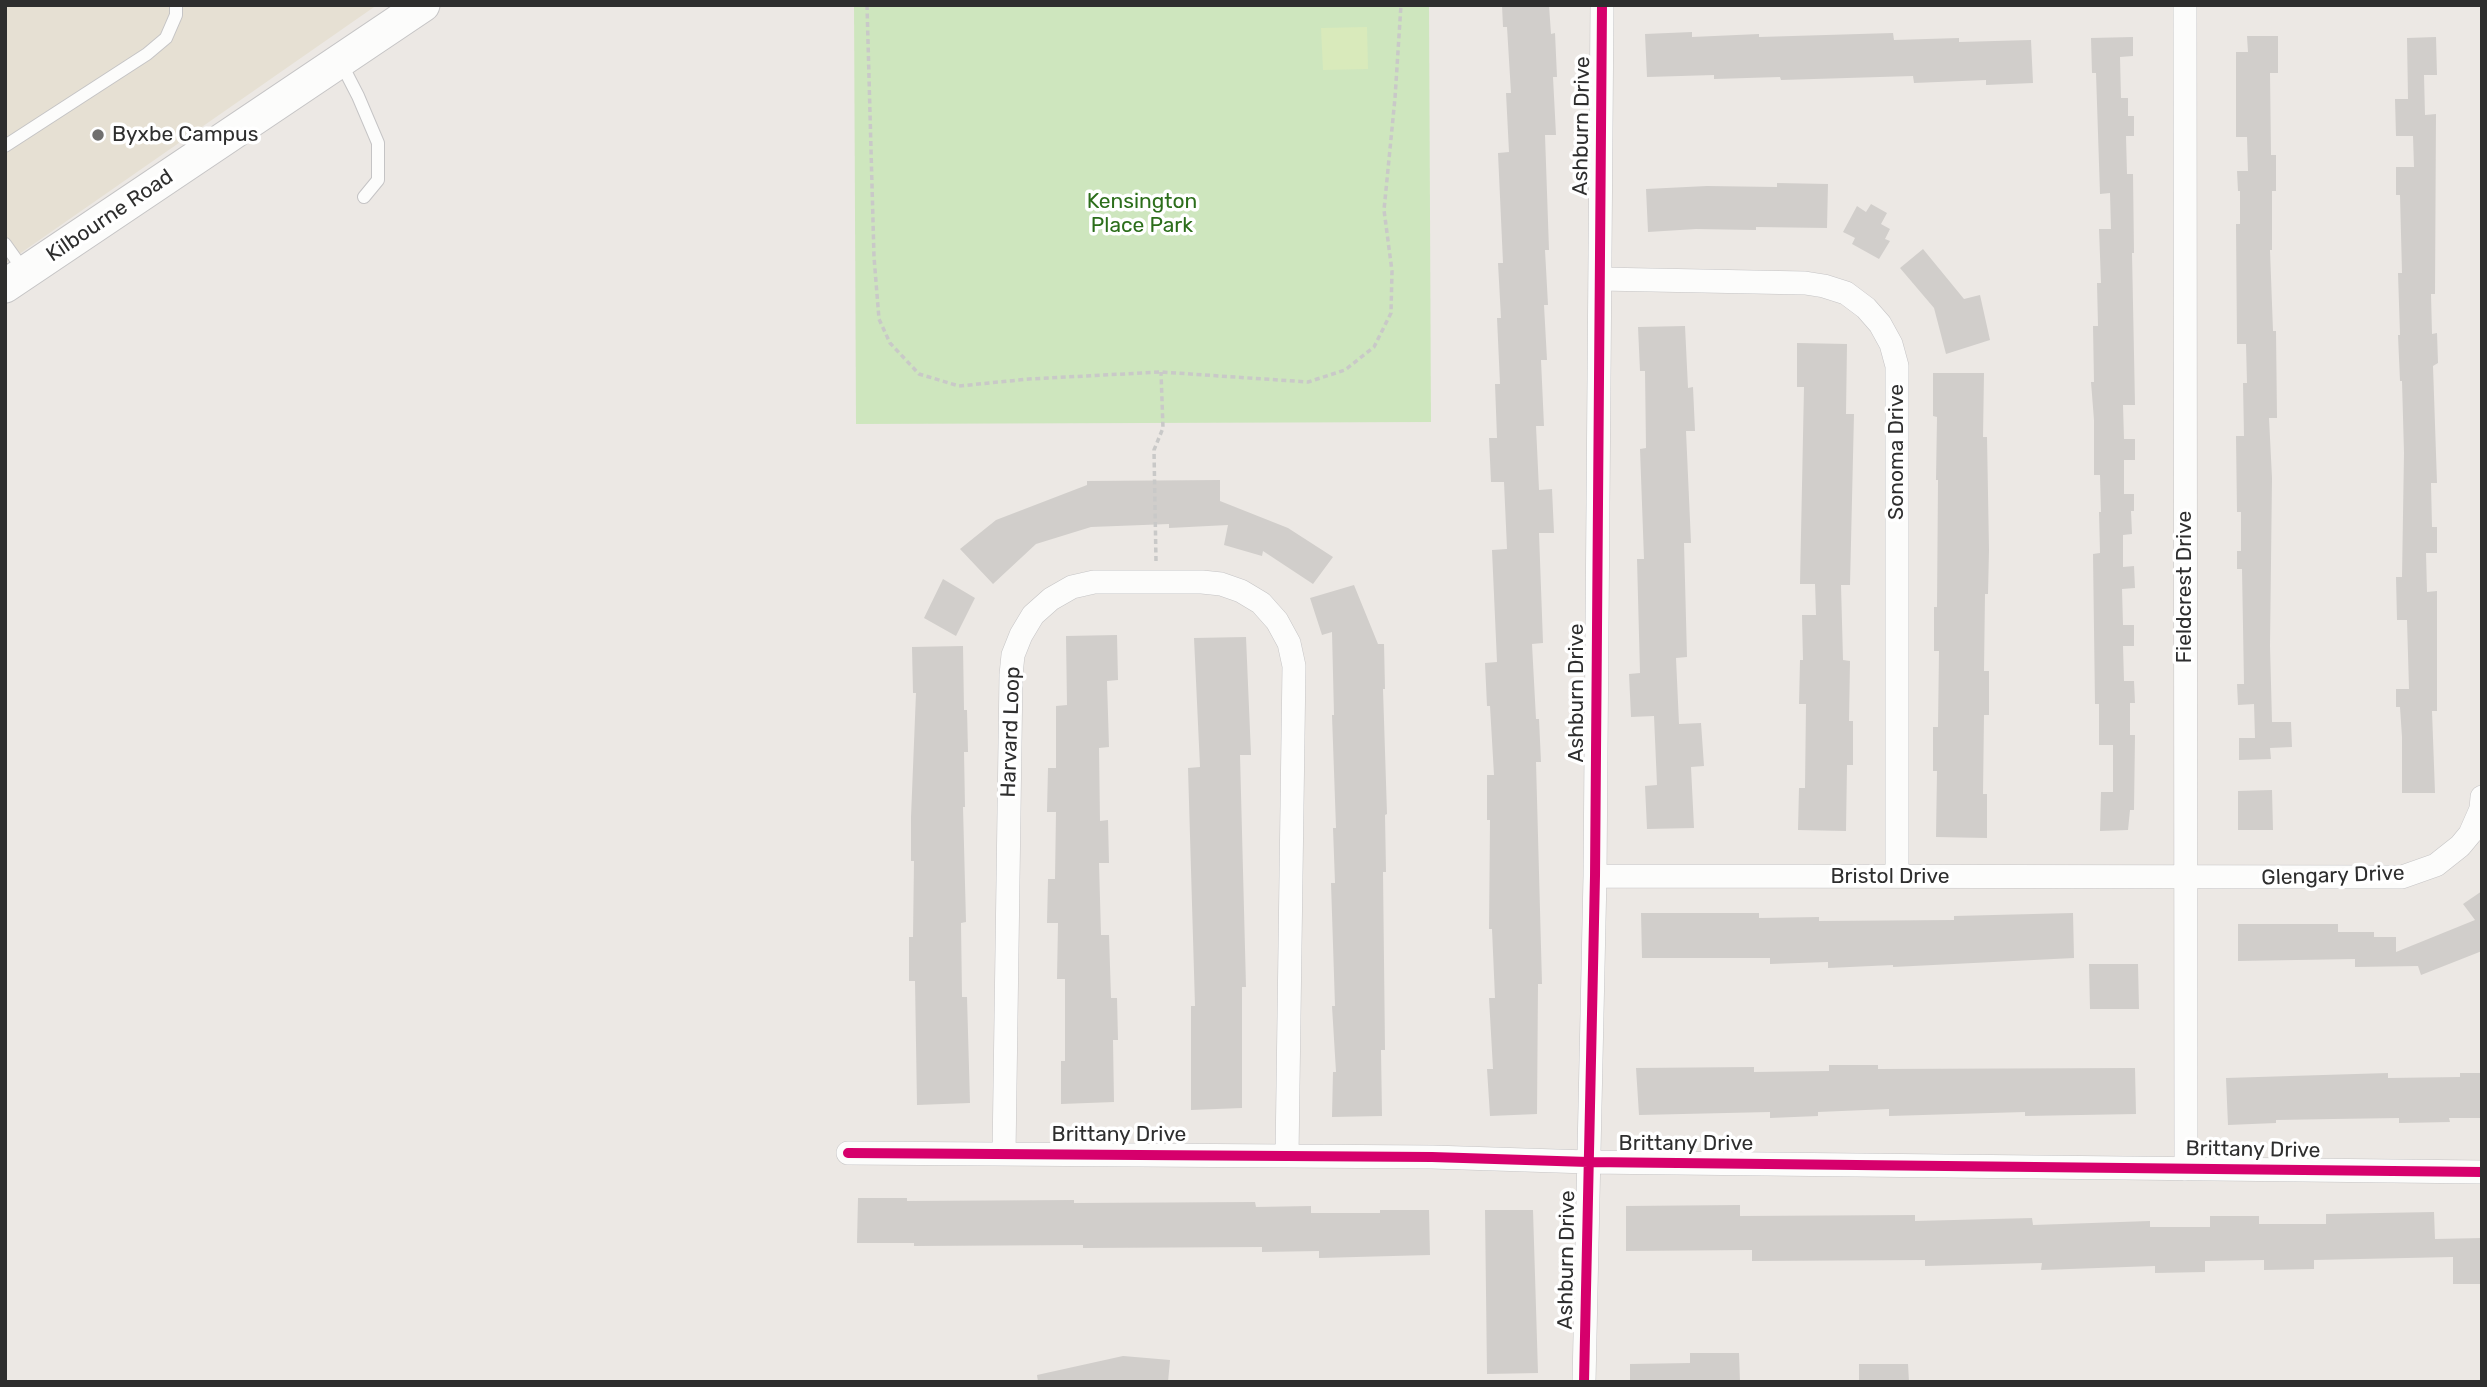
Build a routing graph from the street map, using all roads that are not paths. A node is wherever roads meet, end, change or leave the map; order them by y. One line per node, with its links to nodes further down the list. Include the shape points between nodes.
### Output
1 (176, 5): 6 (lane, via 166,38 147,54)
2 (423, 5): 5 (main road, Kilbourne Road)
3 (1602, 5): 9 (street, Ashburn Drive)
4 (2185, 5): 14 (street, Fieldcrest Drive)
5 (341, 63): 7 (lane, via 378,143 378,180); 10 (main road, Kilbourne Road)
6 (5, 146)
7 (364, 197)
8 (5, 244): 10 (lane)
9 (1600, 279): 12 (street, Ashburn Drive); 13 (street, Sonoma Drive, via 1824,286 1846,293 1866,307 1891,344 1897,366)
10 (16, 280)
11 (2482, 797): 14 (street, Glengary Drive, via 2465,840 2421,872 2402,877)
12 (1595, 876): 13 (street, Bristol Drive); 18 (street, Ashburn Drive)
13 (1897, 876): 14 (street, Bristol Drive)
14 (2185, 878): 19 (street, Fieldcrest Drive)
15 (848, 1153): 16 (street, Brittany Drive)
16 (1004, 1154): 17 (street, Brittany Drive); 17 (street, Harvard Loop, via 1013,655 1033,615 1072,587 1094,582 1202,582 1241,591 1261,603 1289,643 1294,666)
17 (1287, 1156): 18 (street, Brittany Drive)
18 (1588, 1162): 19 (street, Brittany Drive); 21 (street, Ashburn Drive)
19 (2186, 1168): 20 (street, Brittany Drive)
20 (2482, 1172)
21 (1584, 1382)

